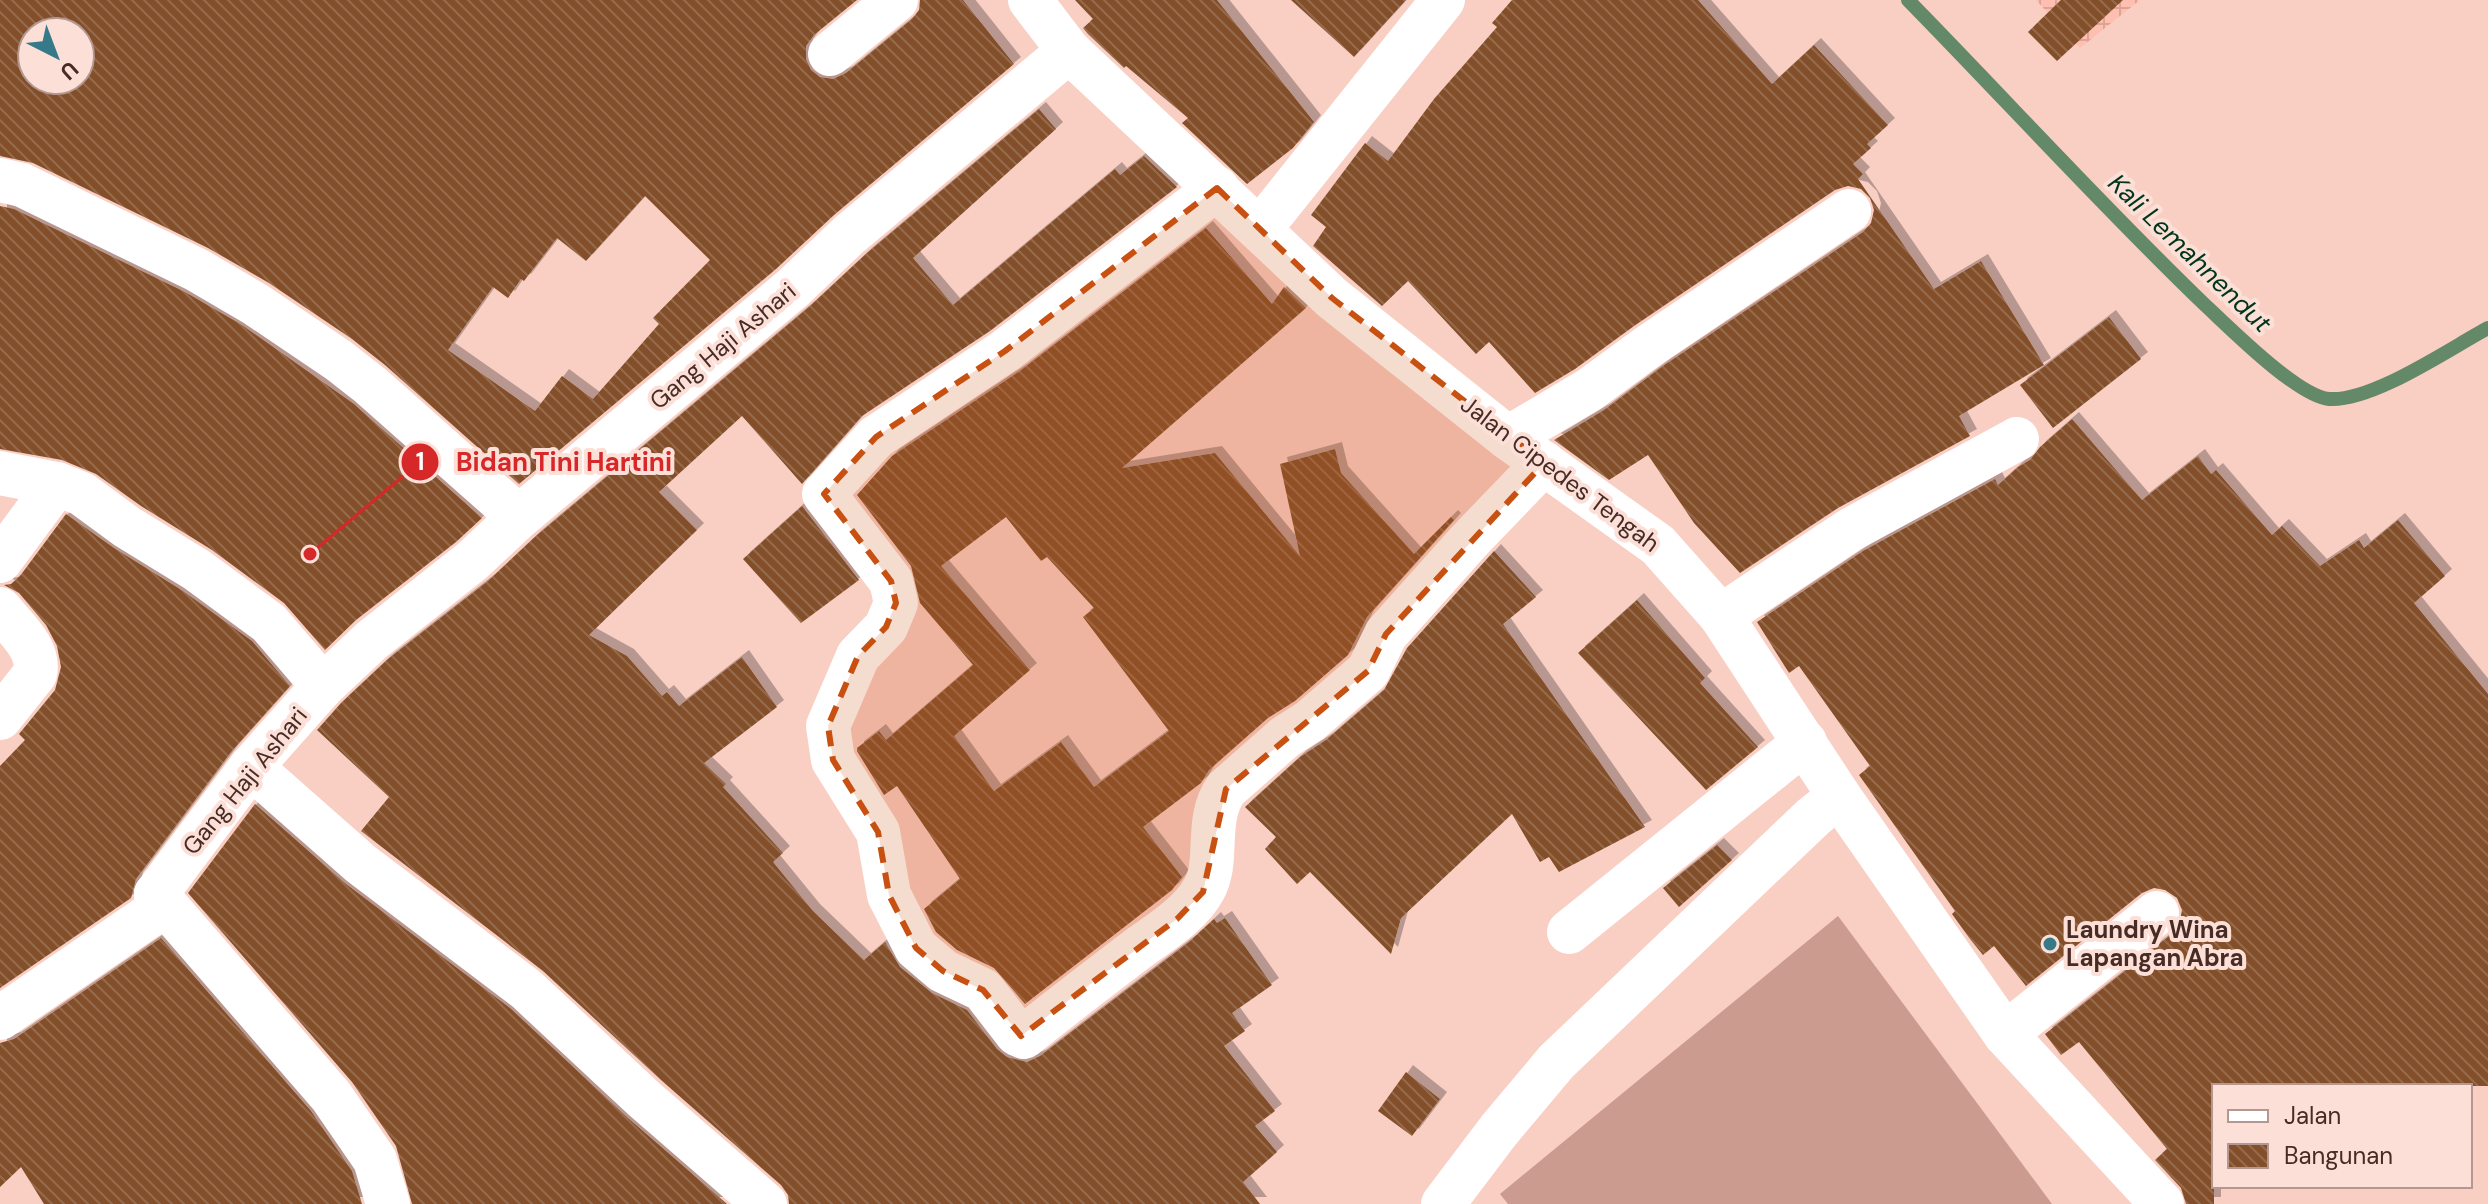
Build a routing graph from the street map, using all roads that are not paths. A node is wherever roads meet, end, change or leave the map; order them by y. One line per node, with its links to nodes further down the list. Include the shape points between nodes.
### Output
1 (896, 0): 5 (street)
2 (1030, 0): 4 (street, Jalan Cipedes Tengah)
3 (1443, 0): 9 (street)
4 (1069, 51): 7 (street, Jalan Cipedes Tengah); 15 (street, Gang Haji Ashari)
5 (830, 54)
6 (1, 177): 15 (street, via 197,270 255,304 370,385)
7 (1217, 188): 9 (street, Jalan Cipedes Tengah); 12 (street, via 1005,351 876,437 824,494 891,581 896,603 886,627 858,656 828,726 833,760 878,832 889,895 916,948 943,971 983,990 1017,1034 1024,1037 1177,919 1203,892 1211,874 1219,799 1226,789 1368,671 1386,634)
8 (1849, 211): 10 (street, via 1589,390)
9 (1260, 229): 10 (street, Jalan Cipedes Tengah, via 1332,298)
10 (1508, 438): 12 (street, Jalan Cipedes Tengah)
11 (2017, 439): 18 (street, via 1850,530)
12 (1544, 463): 18 (street, Jalan Cipedes Tengah, via 1658,545)
13 (0, 473): 14 (street)
14 (57, 484): 16 (street); 19 (street, via 82,494 269,623)
15 (519, 517): 19 (street, Gang Haji Ashari)
16 (0, 561)
17 (0, 609): 20 (street, via 37,665)
18 (1721, 616): 21 (street, Jalan Cipedes Tengah)
19 (323, 686): 22 (street, Gang Haji Ashari)
20 (0, 718)
21 (1805, 742): 23 (street, Jalan Cipedes Tengah); 26 (street)
22 (251, 767): 24 (street, Gang Haji Ashari); 30 (street, via 361,864 526,989)
23 (1839, 796): 28 (street, Jalan Cipedes Tengah); 31 (street, via 1556,1062)
24 (156, 894): 27 (street, Gang Haji Ashari, via 152,914); 29 (street, via 331,1096 375,1160)
25 (2157, 913): 28 (street)
26 (1569, 932)
27 (0, 1018)
28 (2005, 1034): 32 (street, Jalan Cipedes Tengah)
29 (388, 1204)
30 (765, 1204)
31 (1443, 1204)
32 (2162, 1204)

